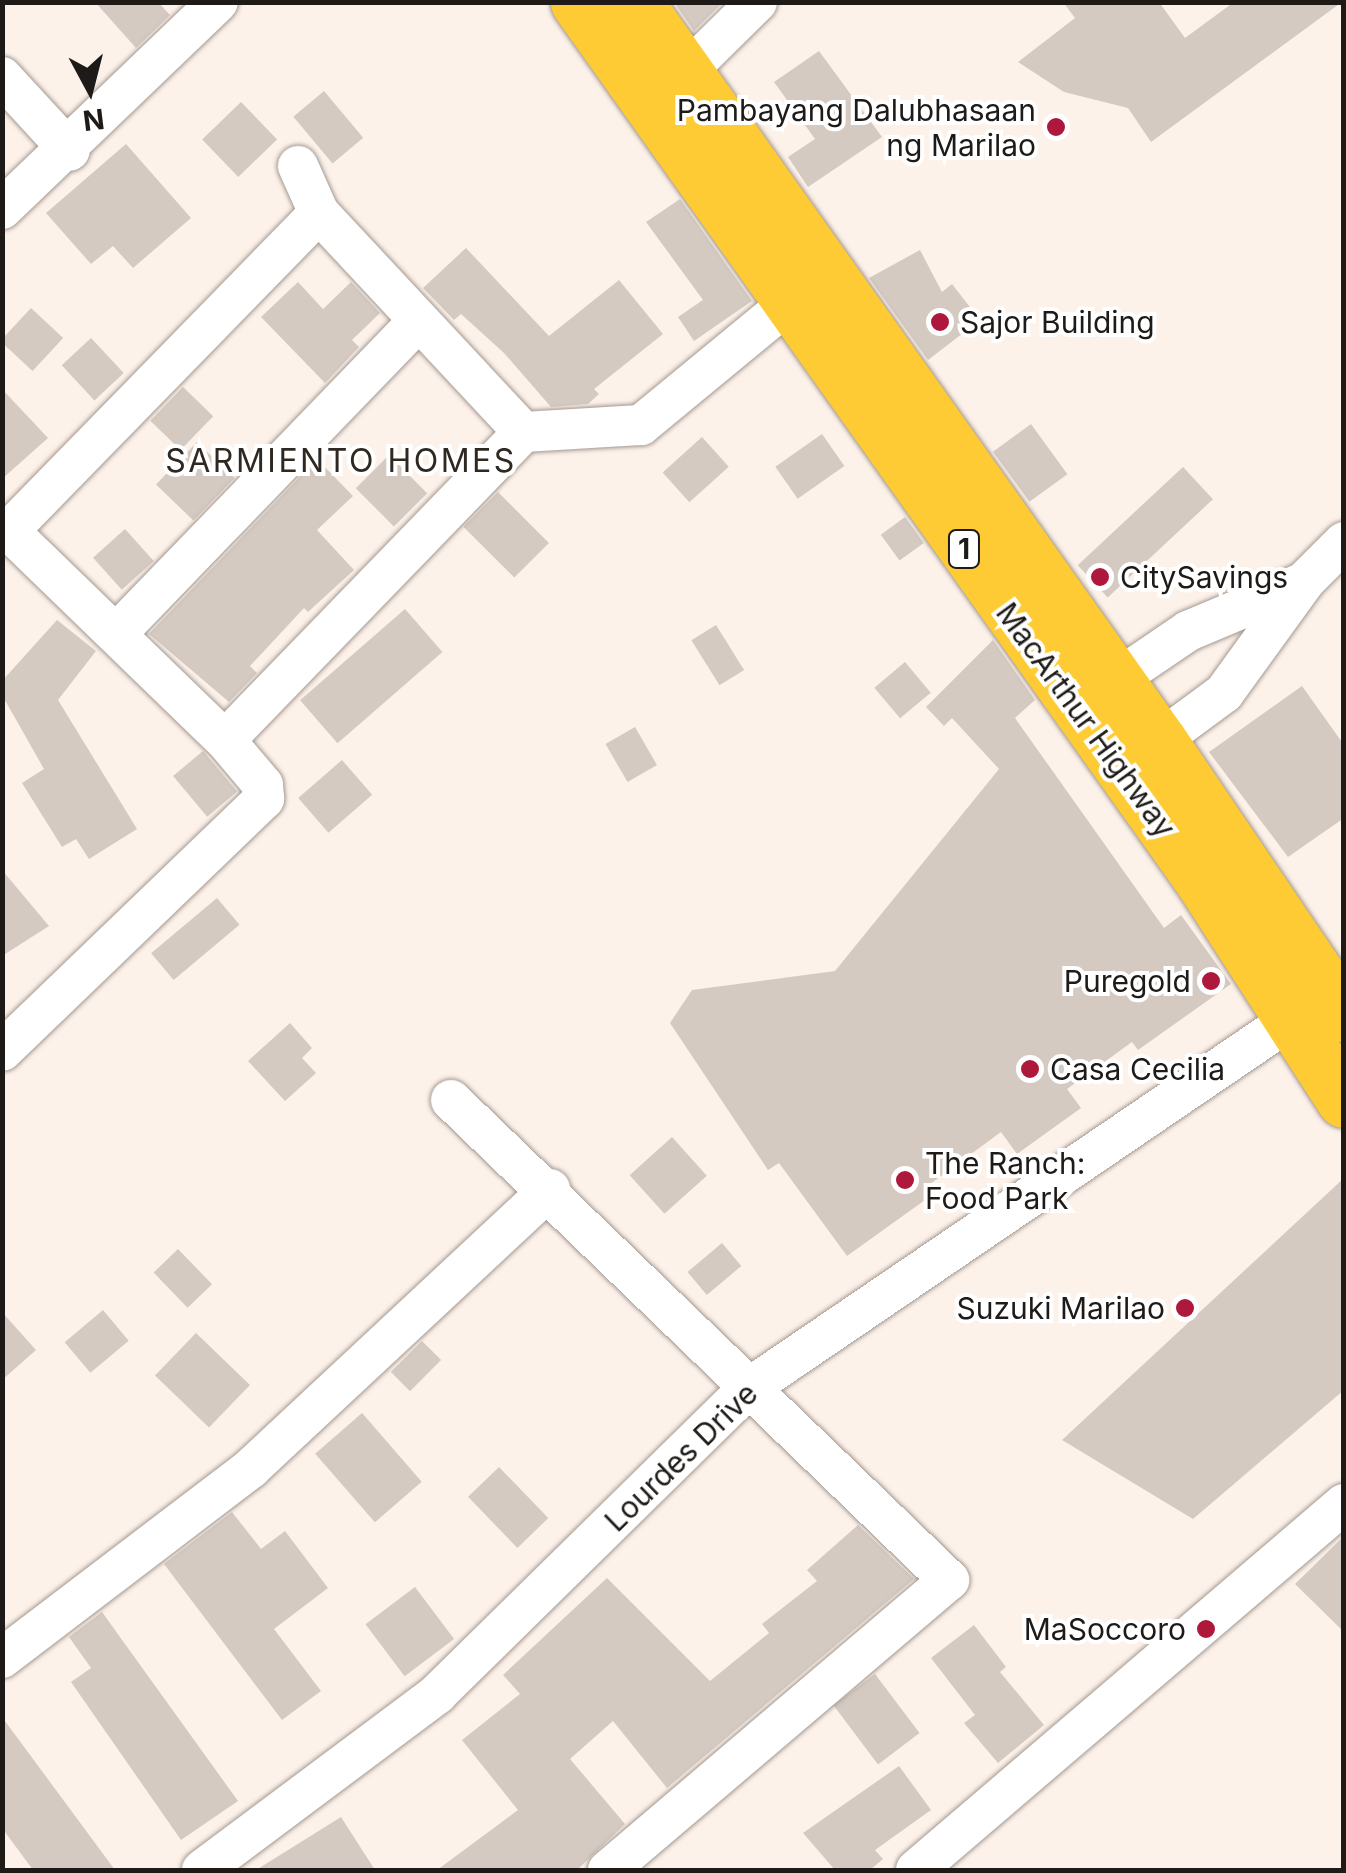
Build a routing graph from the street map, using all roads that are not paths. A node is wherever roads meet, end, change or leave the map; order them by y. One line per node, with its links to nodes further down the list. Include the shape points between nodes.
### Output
1 (218, 2): 7 (street)
2 (578, 2): 11 (highway, MacArthur Highway / 1)
3 (636, 2): 5 (highway, MacArthur Highway / 1)
4 (757, 2): 5 (street)
5 (685, 73): 11 (highway, MacArthur Highway / 1)
6 (2, 77): 7 (street)
7 (70, 151): 9 (street)
8 (298, 166): 10 (street)
9 (2, 210)
10 (319, 213): 12 (street); 16 (street, via 9,531)
11 (807, 288): 13 (street, via 641,425); 17 (highway, MacArthur Highway / 1); 20 (highway, MacArthur Highway / 1)
12 (417, 322): 13 (street); 16 (street)
13 (523, 432): 18 (street)
14 (1344, 542): 15 (street)
15 (1306, 581): 17 (street, via 1188,631); 19 (street, via 1224,693)
16 (117, 633): 18 (street)
17 (1114, 682): 19 (highway, MacArthur Highway / 1)
18 (225, 740): 21 (street, via 263,785 264,798)
19 (1159, 741): 20 (highway, MacArthur Highway / 1)
20 (1318, 1016): 23 (highway, MacArthur Highway / 1); 25 (street, Lourdes Drive)
21 (2, 1050)
22 (452, 1100): 24 (street)
23 (1344, 1100)
24 (550, 1190): 25 (street); 27 (street, via 251,1468)
25 (746, 1390): 28 (street, Lourdes Drive, via 438,1694); 29 (street, via 949,1580)
26 (1344, 1504): 30 (street)
27 (2, 1658)
28 (202, 1870)
29 (608, 1870)
30 (916, 1870)

